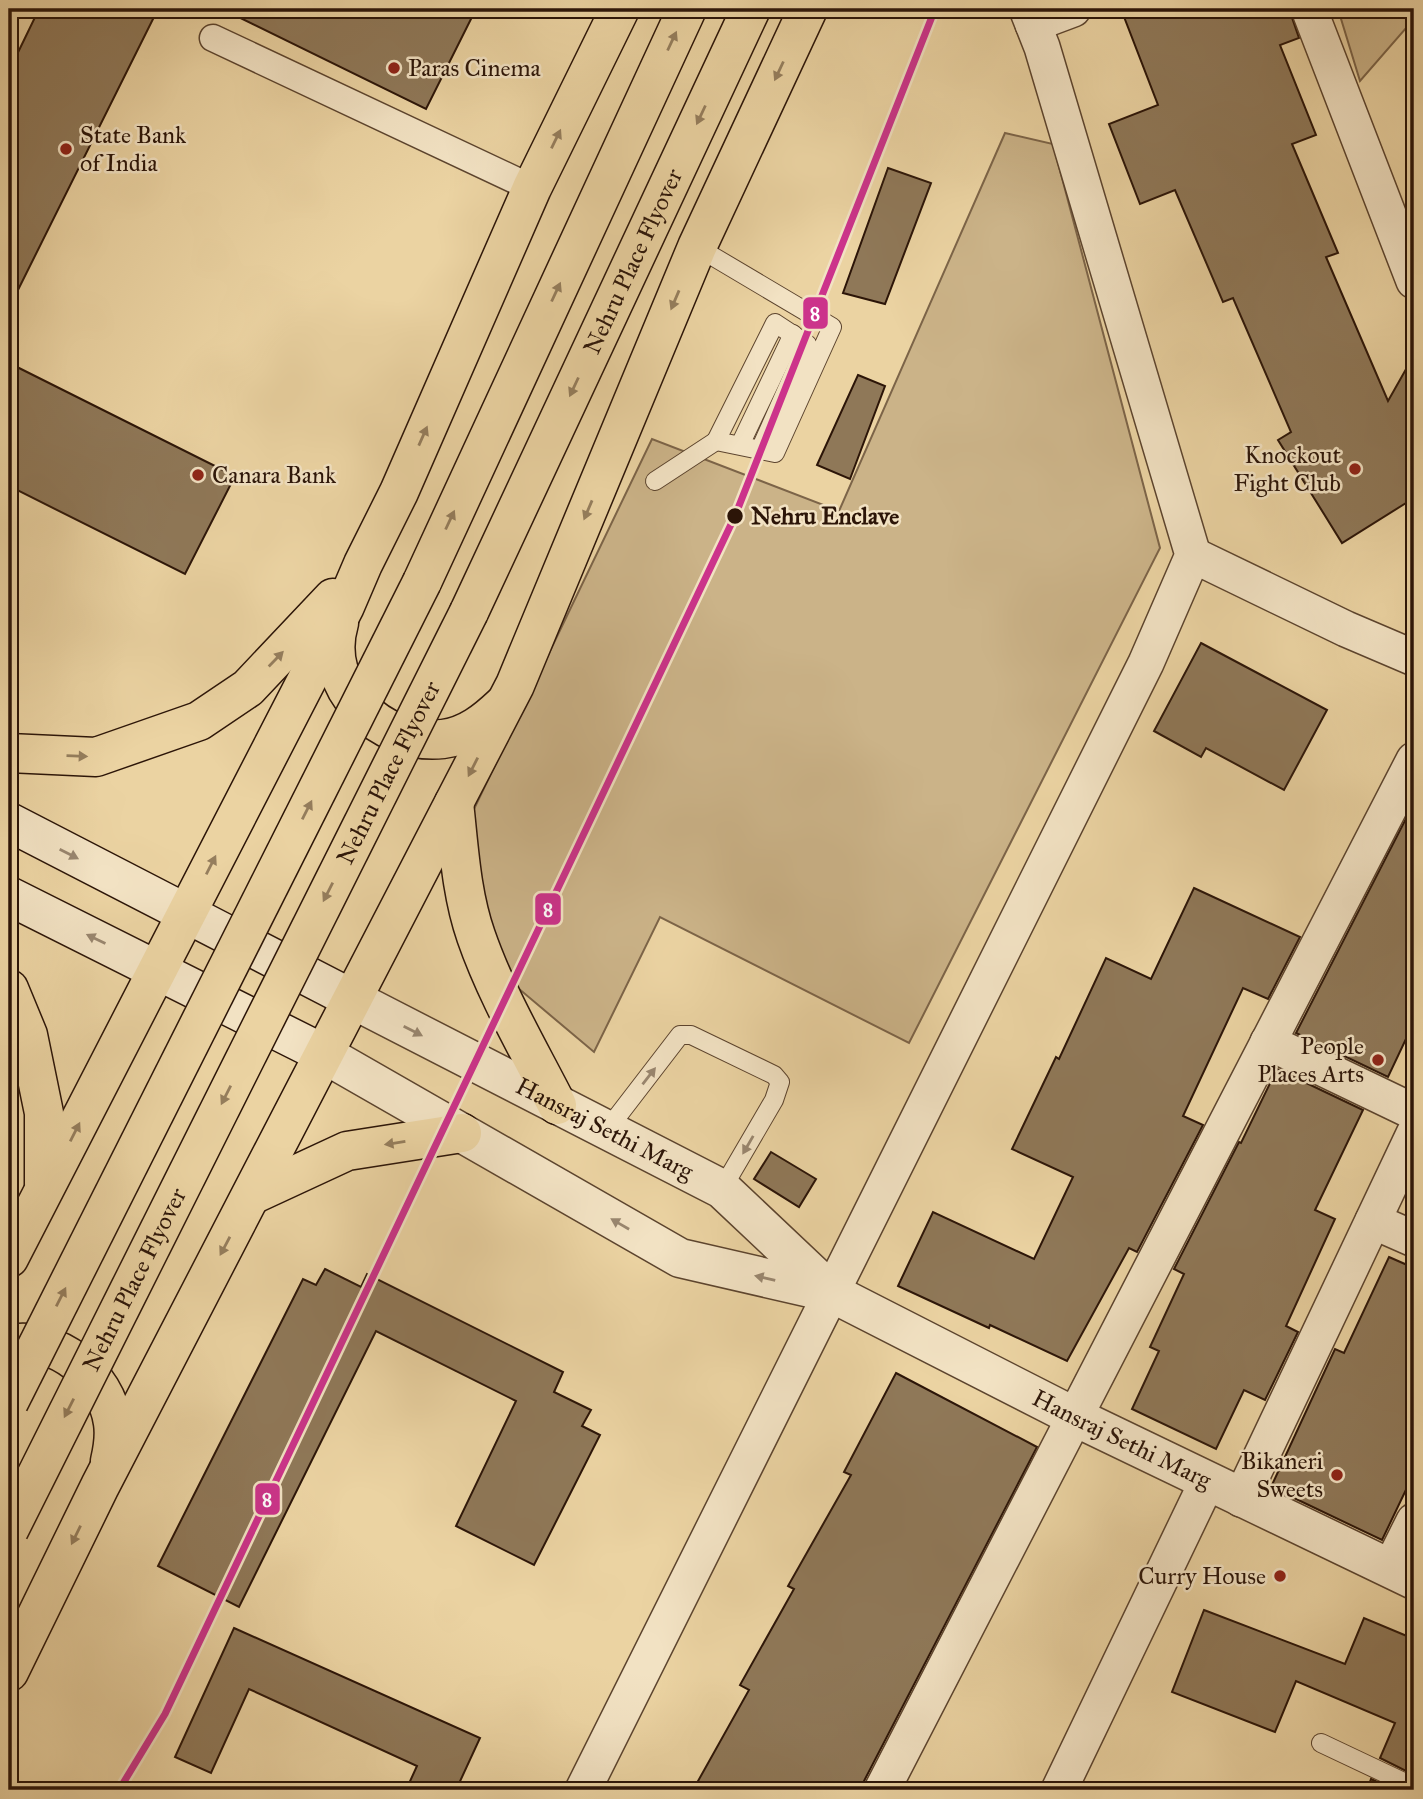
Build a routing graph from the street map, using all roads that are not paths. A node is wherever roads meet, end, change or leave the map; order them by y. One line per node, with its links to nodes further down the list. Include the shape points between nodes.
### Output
1 (620, 9): 9 (main road, one-way to 1)
2 (687, 9): 46 (main road, one-way to 2, bridge, via 422,582)
3 (751, 9): 51 (main road, Nehru Place Flyover, one-way to 51, bridge, via 468,612)
4 (808, 9): 10 (main road, one-way to 10)
5 (1073, 9): 7 (street)
6 (1309, 9): 11 (street)
7 (1030, 17): 17 (street)
8 (212, 38): 9 (street)
9 (532, 188): 18 (main road, one-way to 9)
10 (697, 247): 15 (lane, via 832,327 775,453); 21 (main road, one-way to 21)
11 (1414, 281)
12 (793, 334): 13 (lane, via 775,323); 14 (lane); 15 (lane, via 807,344)
13 (716, 441): 14 (lane); 16 (lane)
14 (740, 445): 15 (lane)
15 (760, 450)
16 (655, 481)
17 (1193, 555): 20 (street); 44 (street, via 1146,663)
18 (363, 564): 19 (main road); 22 (main road, one-way to 18, via 96,757 200,721 248,688)
19 (345, 606): 21 (main road, via 336,650 339,673 362,711 380,726 423,740 467,732 503,705); 27 (main road, one-way to 19)
20 (1414, 658)
21 (515, 685): 24 (main road, one-way to 24)
22 (9, 753)
23 (1414, 760): 31 (street)
24 (454, 803): 30 (main road); 33 (main road, via 463,883 475,935)
25 (9, 822): 27 (street, Hansraj Sethi Marg, one-way to 27)
26 (9, 896): 28 (street, Hansraj Sethi Marg, one-way to 26)
27 (186, 914): 28 (main road); 30 (street, Hansraj Sethi Marg)
28 (158, 970): 32 (street, Hansraj Sethi Marg); 39 (main road, one-way to 28)
29 (9, 989): 39 (main road, via 28,1035 44,1113)
30 (352, 999): 32 (main road); 33 (street, Hansraj Sethi Marg, one-way to 33)
31 (1268, 1042): 34 (street); 47 (street)
32 (324, 1054): 36 (street, Hansraj Sethi Marg); 40 (main road)
33 (557, 1105): 35 (street, Hansraj Sethi Marg)
34 (1414, 1112)
35 (607, 1130): 38 (street, Hansraj Sethi Marg); 38 (lane, one-way to 38, via 680,1035 691,1035 774,1075 780,1082 774,1100)
36 (462, 1133): 40 (main road, one-way to 40, via 347,1151); 44 (street, Hansraj Sethi Marg, one-way to 36, via 680,1258)
37 (1414, 1134): 41 (street)
38 (722, 1189): 44 (street, Hansraj Sethi Marg)
39 (44, 1193): 43 (main road)
40 (252, 1195): 48 (main road, one-way to 48)
41 (1373, 1221): 42 (street); 49 (street)
42 (1414, 1239)
43 (9, 1258)
44 (832, 1293): 47 (street, Hansraj Sethi Marg); 56 (street)
45 (9, 1344): 48 (main road, via 38,1345 60,1352 95,1380 113,1421 110,1466)
46 (9, 1402)
47 (1075, 1417): 49 (street, Hansraj Sethi Marg); 57 (street)
48 (100, 1486): 53 (main road, one-way to 53)
49 (1224, 1490): 52 (street, Hansraj Sethi Marg); 58 (street)
50 (1414, 1521): 52 (street)
51 (9, 1530)
52 (1403, 1574)
53 (9, 1672)
54 (1321, 1743): 55 (lane)
55 (1414, 1787)
56 (583, 1790)
57 (882, 1790)
58 (1059, 1790)

